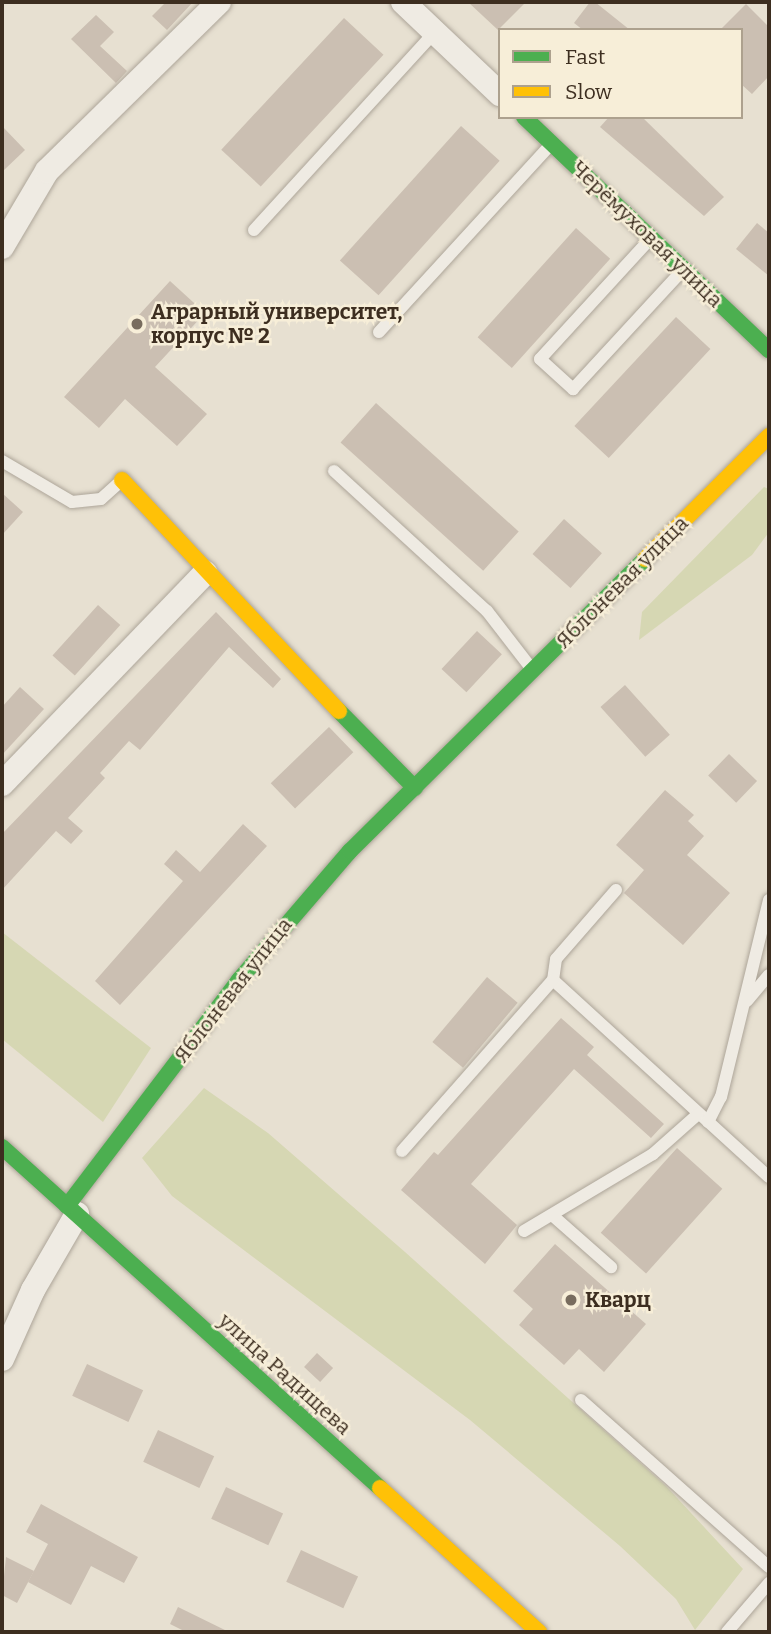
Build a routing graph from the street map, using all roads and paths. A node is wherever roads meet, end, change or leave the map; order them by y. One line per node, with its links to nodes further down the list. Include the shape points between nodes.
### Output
1 (219, 2): 9 (street, via 47,171)
2 (402, 2): 3 (street)
3 (435, 32): 4 (street); 7 (lane)
4 (498, 92)
5 (526, 119): 6 (street, Черёмуховая улица)
6 (552, 143): 8 (street, Черёмуховая улица); 11 (lane)
7 (254, 230)
8 (651, 238): 10 (street, Черёмуховая улица); 10 (lane, via 540,359 573,390)
9 (2, 247)
10 (683, 269): 12 (street, Черёмуховая улица)
11 (379, 332)
12 (769, 351)
13 (769, 436): 18 (street, Яблоневая улица)
14 (2, 461): 16 (lane, via 72,502 101,499)
15 (334, 471): 18 (lane, via 488,611)
16 (122, 480): 17 (street)
17 (205, 573): 19 (street); 20 (street)
18 (533, 670): 20 (street, Яблоневая улица)
19 (2, 783)
20 (415, 788): 30 (street, Яблоневая улица, via 294,912)
21 (616, 890): 24 (lane, via 556,958)
22 (769, 900): 25 (lane)
23 (769, 975): 25 (lane)
24 (553, 980): 26 (lane); 28 (lane)
25 (744, 1004): 26 (lane, via 721,1097)
26 (703, 1118): 29 (lane); 31 (lane)
27 (2, 1147): 30 (street, улица Радищева)
28 (402, 1151)
29 (769, 1177)
30 (72, 1210): 34 (street); 38 (street, улица Радищева)
31 (552, 1215): 32 (lane); 33 (lane)
32 (524, 1231)
33 (611, 1267)
34 (2, 1359)
35 (581, 1400): 36 (lane)
36 (769, 1567)
37 (769, 1583): 39 (lane)
38 (539, 1632)
39 (727, 1632)

